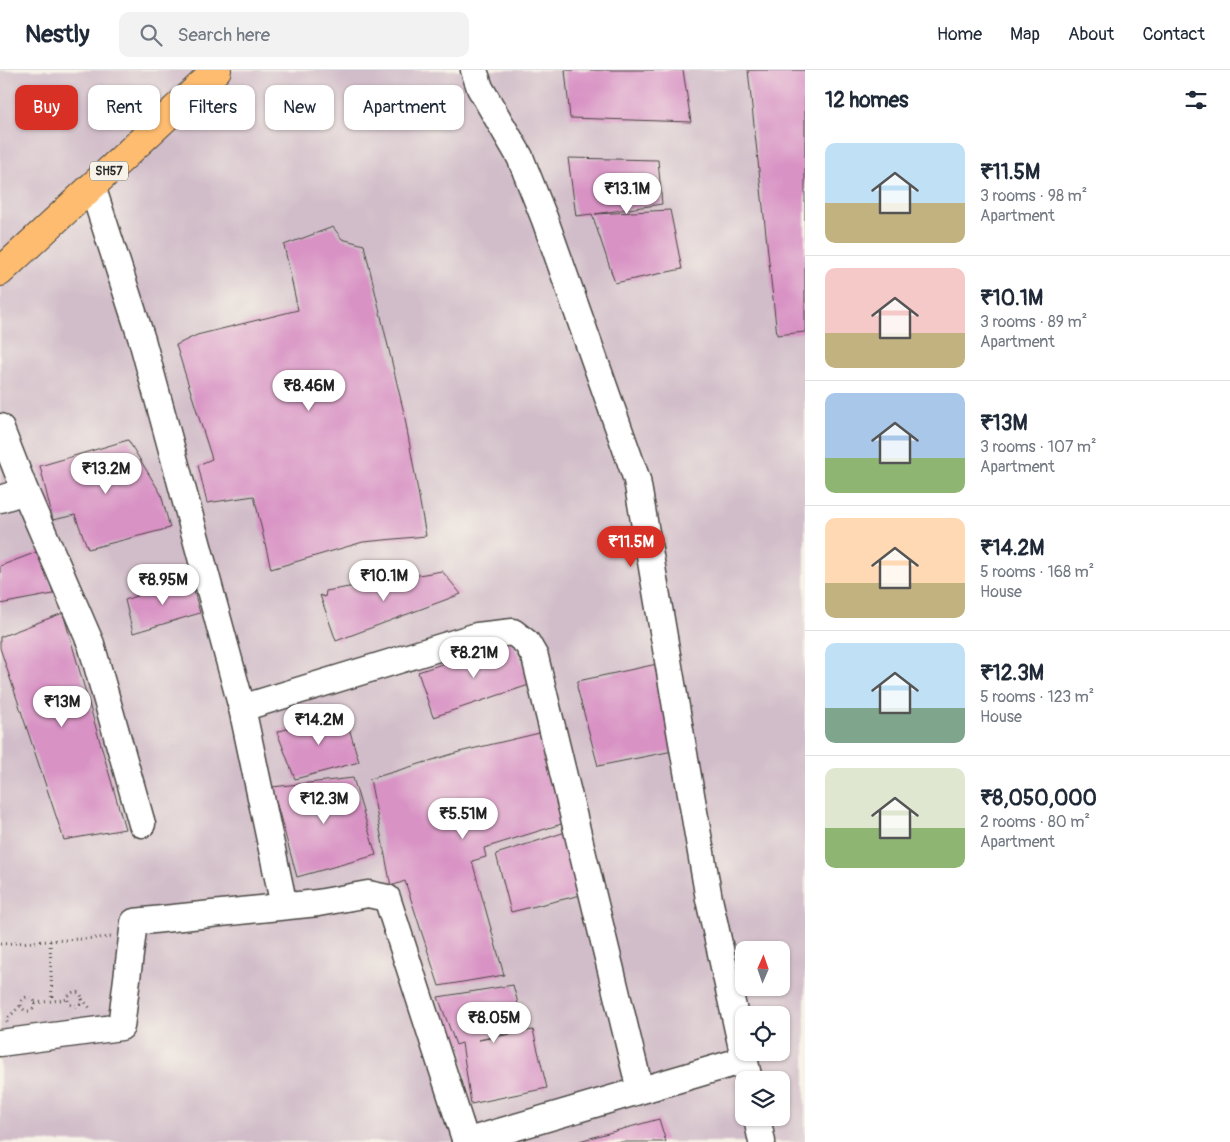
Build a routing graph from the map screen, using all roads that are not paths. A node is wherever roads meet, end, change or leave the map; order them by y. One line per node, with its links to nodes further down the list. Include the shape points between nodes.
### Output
1 (218, 70): 3 (main road, SH57)
2 (474, 70): 12 (street, via 480,88 520,157 637,480 709,899)
3 (92, 186): 4 (main road, SH57); 8 (street, via 142,340)
4 (0, 272)
5 (0, 426): 6 (street)
6 (24, 491): 7 (street); 9 (street, via 92,644)
7 (0, 498)
8 (242, 708): 10 (street); 13 (street, via 477,636 513,632 528,643 535,657)
9 (142, 824)
10 (284, 906): 11 (street, via 134,922 121,1027); 15 (street, via 368,894 387,898)
11 (0, 1043)
12 (746, 1070): 13 (street)
13 (640, 1090): 15 (street)
14 (759, 1126): 16 (street)
15 (466, 1142)
16 (762, 1142)

